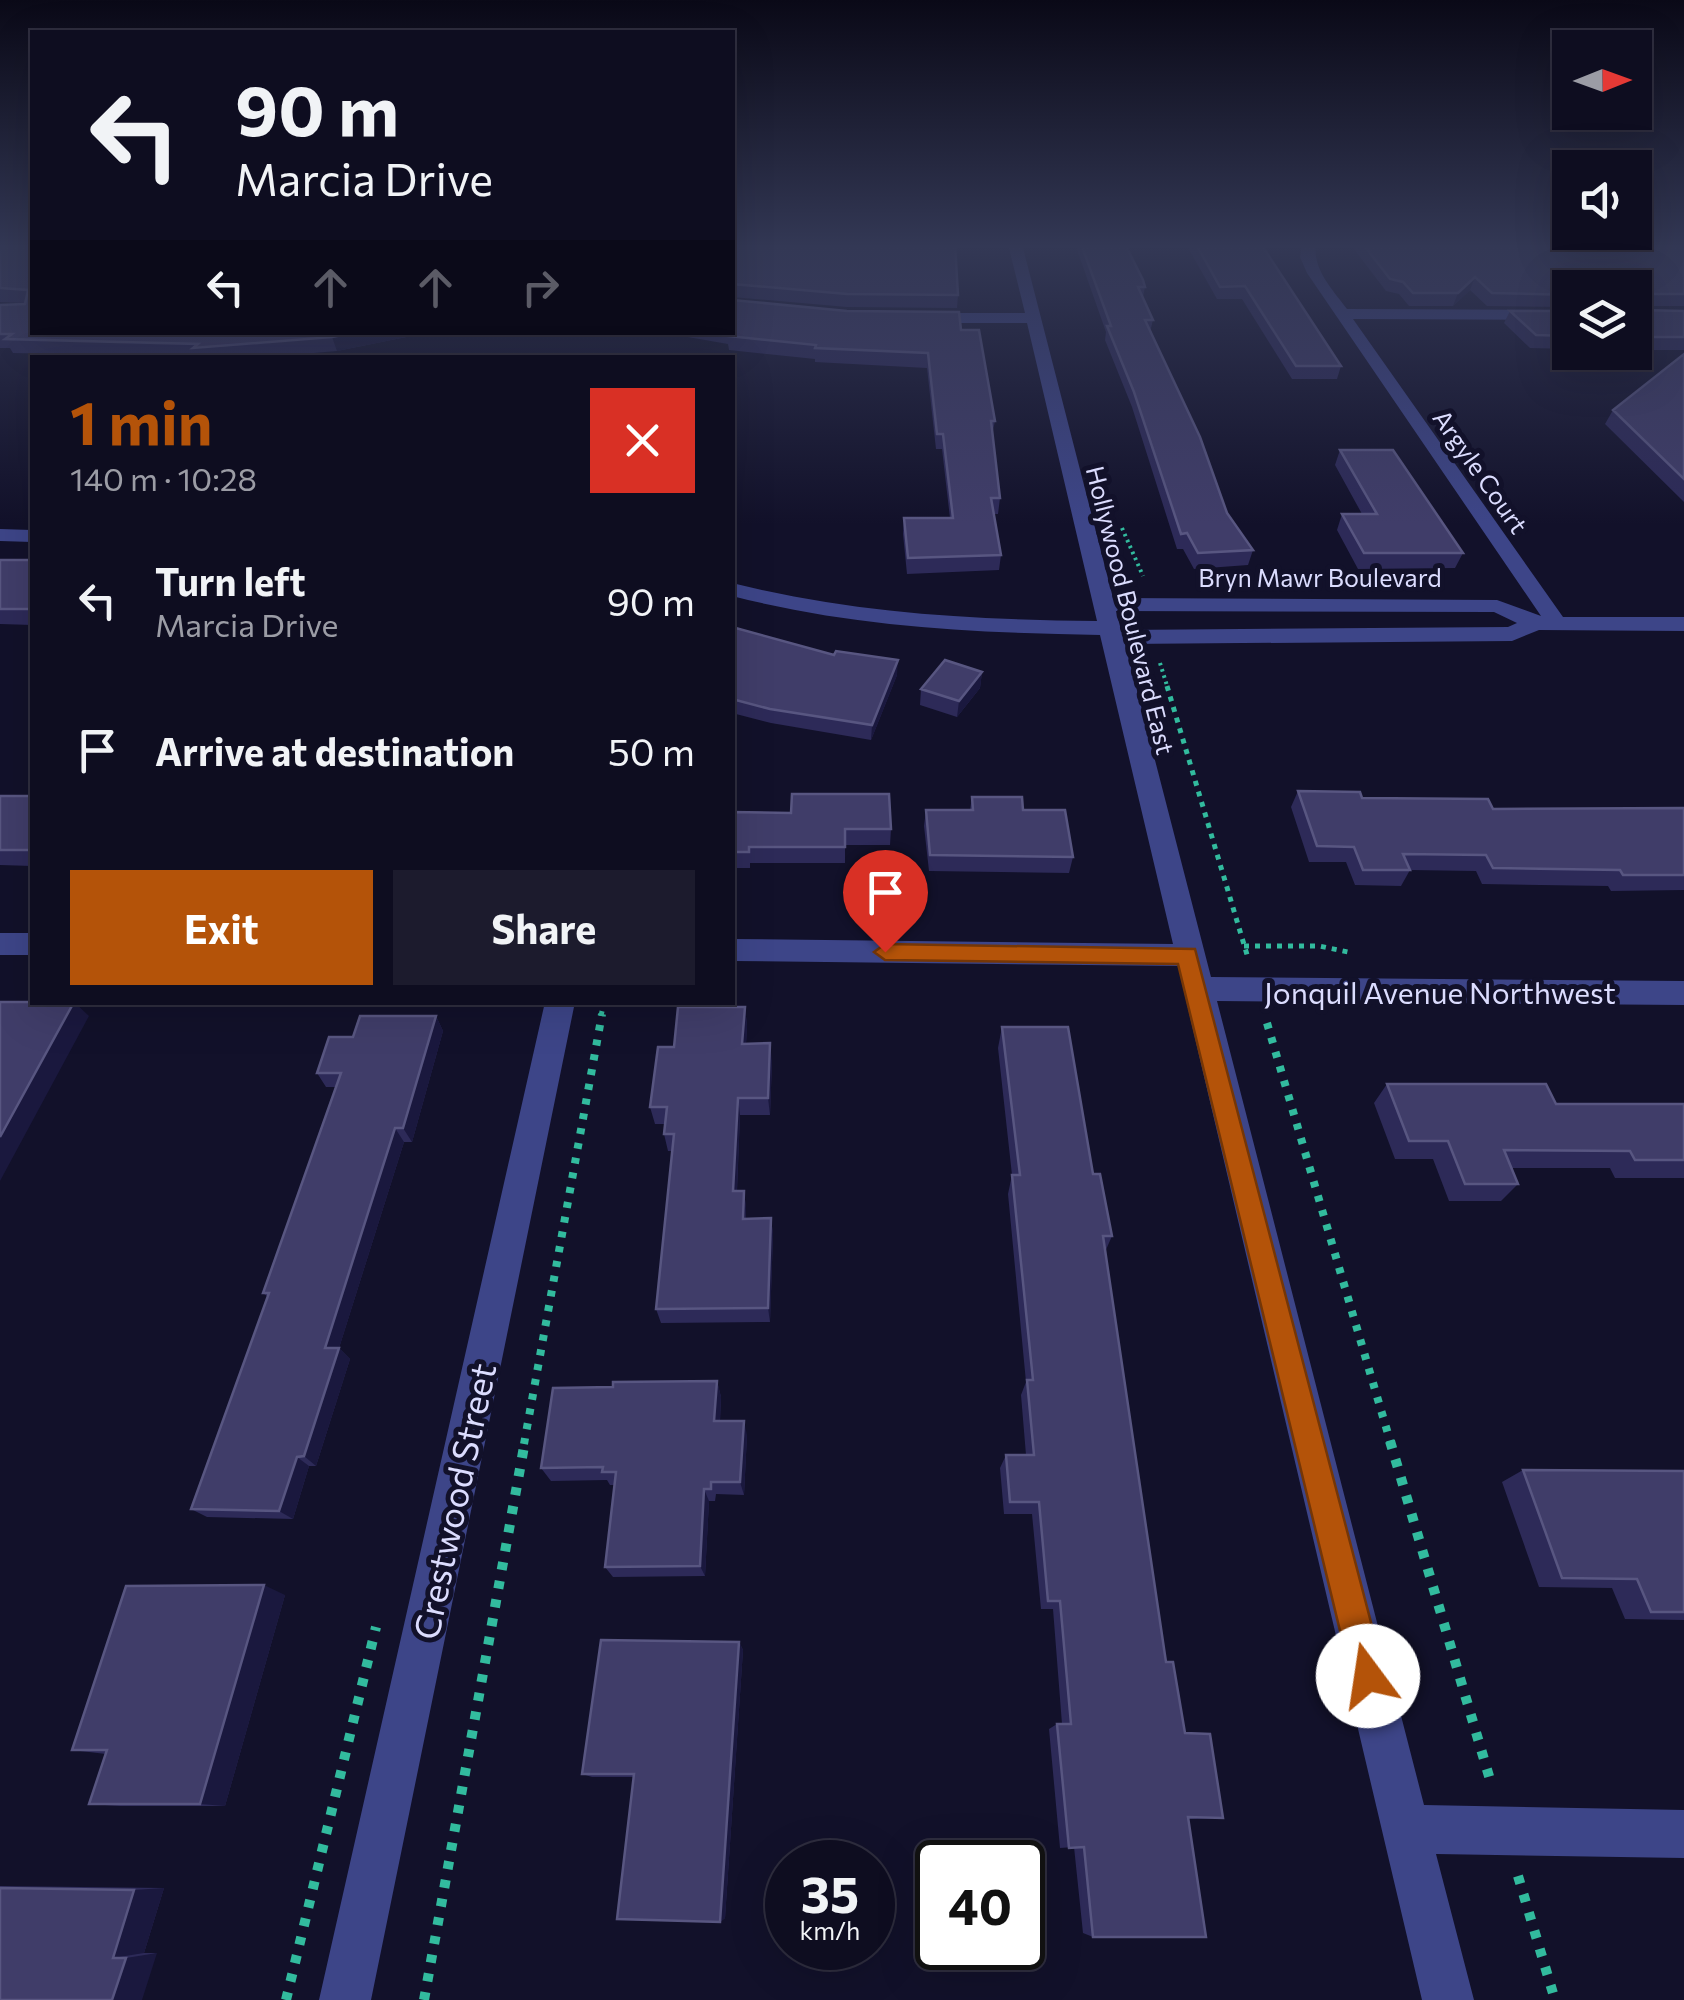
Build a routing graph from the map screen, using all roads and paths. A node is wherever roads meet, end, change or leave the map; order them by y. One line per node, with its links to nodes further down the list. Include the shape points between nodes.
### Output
1 (1038, 337): 7 (street, Hollywood Boulevard East)
2 (1357, 337): 9 (street, Argyle Court)
3 (1119, 521): 8 (path)
4 (0, 535): 5 (street)
5 (30, 536)
6 (735, 589): 11 (street, Bryn Mawr Boulevard, via 823,612 910,623)
7 (1101, 604): 8 (street, Bryn Mawr Boulevard); 11 (street, Hollywood Boulevard East)
8 (1153, 604): 9 (street, Bryn Mawr Boulevard, via 1497,606)
9 (1546, 623): 10 (street, Bryn Mawr Boulevard); 12 (street, Bryn Mawr Boulevard, via 1512,634)
10 (1684, 624)
11 (1108, 632): 12 (street, Bryn Mawr Boulevard); 16 (street, Hollywood Boulevard East)
12 (1163, 637): 17 (path, via 1160,663)
13 (0, 944): 14 (street)
14 (30, 944)
15 (735, 950): 16 (street, Jonquil Avenue Northwest)
16 (1192, 972): 17 (street, Jonquil Avenue Northwest); 21 (street, Hollywood Boulevard East)
17 (1257, 990): 18 (street, Jonquil Avenue Northwest); 22 (path)
18 (1684, 993)
19 (559, 1005): 24 (street, Crestwood Street)
20 (603, 1005): 25 (path)
21 (1406, 1829): 22 (street); 26 (street, Hollywood Boulevard East)
22 (1505, 1831): 23 (street); 27 (path)
23 (1684, 1834)
24 (346, 2000)
25 (424, 2000)
26 (1448, 2000)
27 (1555, 2000)

